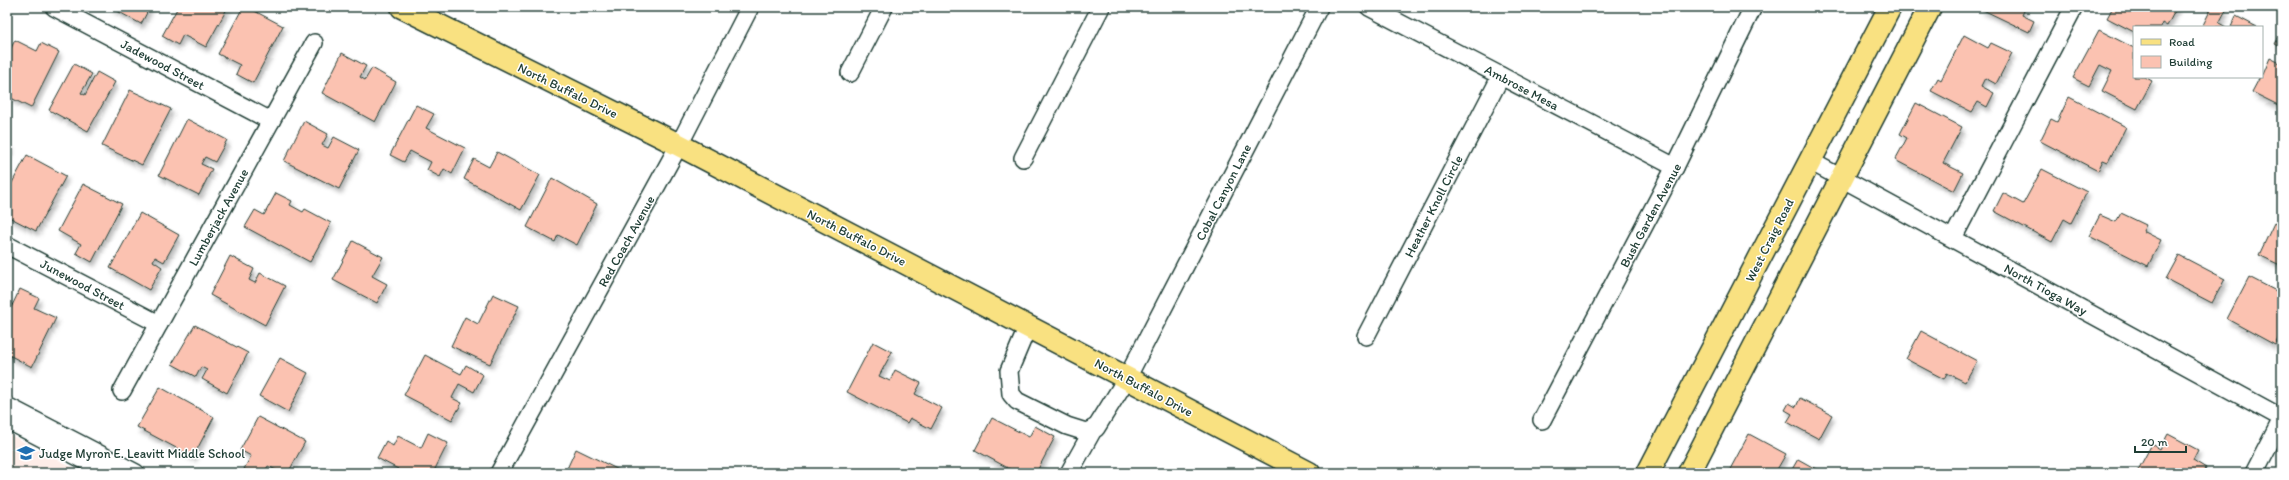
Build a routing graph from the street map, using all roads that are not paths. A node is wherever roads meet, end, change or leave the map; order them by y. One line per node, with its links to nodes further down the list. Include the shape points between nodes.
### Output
1 (54, 7): 15 (street, Jadewood Street)
2 (402, 7): 16 (main road, North Buffalo Drive)
3 (750, 7): 16 (street, Red Coach Avenue)
4 (884, 7): 13 (street)
5 (1101, 7): 17 (street)
6 (1318, 7): 26 (street, Cobal Canyon Lane)
7 (1369, 7): 14 (street, Ambrose Mesa)
8 (1753, 7): 19 (street, Bush Garden Avenue)
9 (1890, 7): 18 (main road, West Craig Road)
10 (1930, 7): 20 (main road)
11 (2074, 7): 21 (street)
12 (314, 43): 15 (street, Lumberjack Avenue)
13 (850, 73)
14 (1501, 76): 19 (street, Ambrose Mesa); 25 (street, Heather Knoll Circle)
15 (271, 121): 23 (street, Lumberjack Avenue)
16 (679, 145): 24 (main road, North Buffalo Drive); 35 (street, Red Coach Avenue)
17 (1023, 158)
18 (1810, 161): 20 (street, North Tioga Way); 38 (main road, West Craig Road)
19 (1675, 166): 31 (street, Bush Garden Avenue)
20 (1841, 178): 21 (street, North Tioga Way); 39 (main road)
21 (1953, 238): 29 (street, North Tioga Way)
22 (7, 245): 23 (street, Junewood Street)
23 (159, 324): 27 (street, Lumberjack Avenue)
24 (1028, 326): 26 (main road, North Buffalo Drive); 32 (street, via 1009,371 1011,394 1067,426 1086,432)
25 (1366, 336)
26 (1127, 378): 32 (street, Cobal Canyon Lane); 37 (main road, North Buffalo Drive)
27 (122, 391)
28 (7, 406): 34 (street)
29 (2282, 418): 40 (street)
30 (7, 420): 33 (street)
31 (1542, 420)
32 (1094, 428): 36 (street, Cobal Canyon Lane)
33 (108, 473)
34 (136, 473)
35 (499, 473)
36 (1069, 473)
37 (1309, 473)
38 (1648, 473)
39 (1689, 473)
40 (2254, 473)

